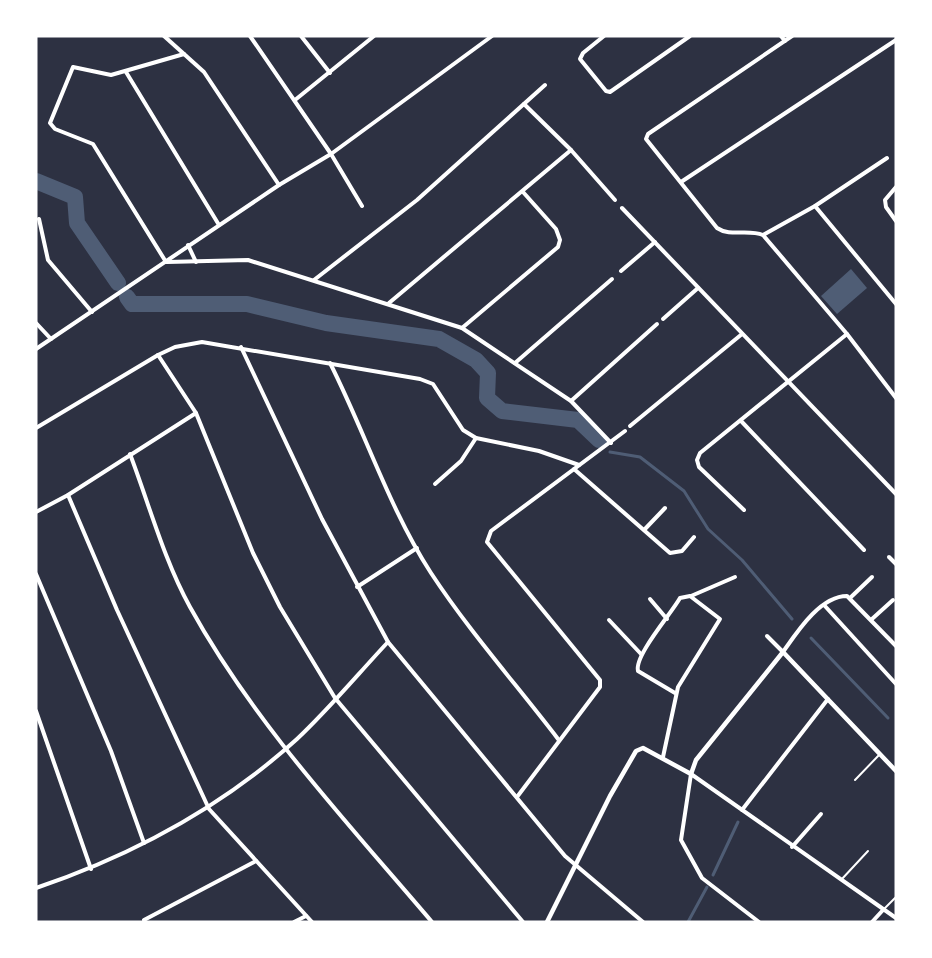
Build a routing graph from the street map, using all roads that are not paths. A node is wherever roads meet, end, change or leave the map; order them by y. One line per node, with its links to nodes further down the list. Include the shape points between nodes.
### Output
1 (164, 36): 12 (street)
2 (250, 36): 16 (street)
3 (301, 36): 14 (street)
4 (374, 36): 14 (street)
5 (492, 36): 19 (street)
6 (604, 36): 7 (street, via 580,59 610,92)
7 (690, 36)
8 (782, 36): 11 (street)
9 (792, 36): 11 (street)
10 (896, 40): 21 (street)
11 (785, 41): 21 (street, via 646,136)
12 (184, 54): 13 (street); 22 (street, via 204,72)
13 (126, 72): 31 (street); 35 (street, via 111,75 75,66 70,69 50,123 55,129 93,144)
14 (330, 73): 16 (street)
15 (545, 85): 17 (street)
16 (295, 100): 19 (street)
17 (524, 104): 18 (street); 39 (street, via 417,200)
18 (571, 150): 24 (street); 25 (street)
19 (331, 154): 22 (street); 26 (street)
20 (887, 158): 27 (street)
21 (681, 182): 32 (street, via 721,230)
22 (279, 185): 31 (street)
23 (896, 187): 30 (street, via 885,200)
24 (523, 192): 41 (street); 47 (street, via 556,229 558,246)
25 (615, 200)
26 (362, 206)
27 (815, 206): 32 (street); 42 (street)
28 (622, 207): 33 (street)
29 (39, 219): 43 (street, via 48,260)
30 (896, 221)
31 (219, 225): 34 (street)
32 (763, 235): 49 (street)
33 (654, 242): 37 (street); 40 (street)
34 (188, 245): 35 (street); 36 (street)
35 (166, 262): 36 (street); 43 (street)
36 (196, 262): 39 (street, via 248,260)
37 (621, 271)
38 (612, 279): 55 (street)
39 (314, 280): 41 (street)
40 (698, 288): 44 (street); 48 (street)
41 (388, 304): 47 (street)
42 (896, 304)
43 (92, 312): 50 (street)
44 (663, 319)
45 (36, 323): 50 (street)
46 (657, 324): 58 (street)
47 (462, 328): 55 (street)
48 (742, 334): 56 (street); 61 (street)
49 (847, 334): 56 (street); 57 (street)
50 (51, 339): 52 (street)
51 (241, 347): 53 (street, via 202,342); 54 (street); 84 (street)
52 (36, 349)
53 (158, 354): 59 (street); 62 (street)
54 (330, 363): 64 (street, via 420,378 433,384 463,430); 77 (street)
55 (515, 363): 58 (street)
56 (789, 382): 60 (street); 70 (street)
57 (896, 398)
58 (571, 401): 65 (street)
59 (196, 413): 66 (street); 102 (street, via 253,553 280,607)
60 (742, 422): 73 (street, via 700,453 697,460 699,467); 78 (street)
61 (630, 426)
62 (36, 428)
63 (625, 431): 65 (street)
64 (476, 438): 67 (street, via 539,451); 69 (street, via 461,461)
65 (611, 443): 67 (street)
66 (130, 454): 71 (street); 106 (street, via 189,605 228,669)
67 (579, 465): 68 (street)
68 (574, 469): 75 (street); 105 (street, via 491,531 487,542 596,674 600,687)
69 (435, 484)
70 (896, 494)
71 (68, 495): 74 (street); 113 (street)
72 (665, 508): 75 (street)
73 (744, 510)
74 (36, 512)
75 (645, 529): 76 (street, via 670,553 682,551)
76 (694, 537)
77 (417, 548): 84 (street); 105 (street, via 460,613)
78 (864, 550)
79 (889, 557): 80 (street)
80 (896, 564)
81 (36, 574): 116 (street, via 111,751)
82 (735, 577): 85 (street)
83 (872, 577): 86 (street)
84 (357, 587): 96 (street)
85 (690, 596): 90 (street, via 680,598); 101 (street, via 720,619)
86 (850, 598): 89 (street, via 838,596); 91 (street)
87 (650, 599): 90 (street)
88 (893, 600): 91 (street)
89 (823, 604): 98 (street); 100 (street)
90 (667, 619): 99 (street)
91 (872, 619): 95 (street)
92 (609, 620): 99 (street)
93 (767, 636): 98 (street)
94 (896, 637): 95 (street)
95 (892, 641): 97 (street)
96 (388, 642): 102 (street); 112 (street)
97 (896, 646)
98 (783, 652): 103 (street); 110 (street, via 696,760)
99 (641, 654): 101 (street, via 638,671)
100 (896, 684)
101 (675, 693): 108 (street)
102 (335, 698): 106 (street); 133 (street)
103 (828, 699): 107 (street); 114 (street)
104 (36, 712): 121 (street)
105 (558, 739): 112 (street)
106 (286, 748): 113 (street); 132 (street)
107 (880, 754): 109 (street); 111 (lane)
108 (663, 757): 110 (street); 120 (street, via 643,748 636,751)
109 (896, 771)
110 (691, 774): 114 (street); 136 (street, via 681,840 702,878)
111 (855, 780)
112 (517, 796): 120 (street)
113 (209, 809): 116 (street); 119 (street)
114 (742, 810): 117 (street)
115 (821, 814): 117 (street)
116 (144, 843): 121 (street)
117 (792, 847): 122 (street)
118 (868, 851): 122 (lane)
119 (256, 861): 126 (street); 128 (street)
120 (576, 867): 129 (street); 134 (street)
121 (91, 869): 123 (street)
122 (841, 880): 125 (street)
123 (36, 888)
124 (896, 897): 125 (lane)
125 (883, 910): 127 (street); 137 (street)
126 (306, 916): 130 (street); 131 (street)
127 (896, 918)
128 (144, 920)
129 (636, 920): 135 (street)
130 (294, 922)
131 (312, 922)
132 (432, 922)
133 (523, 922)
134 (547, 922)
135 (643, 922)
136 (759, 922)
137 (872, 922)

